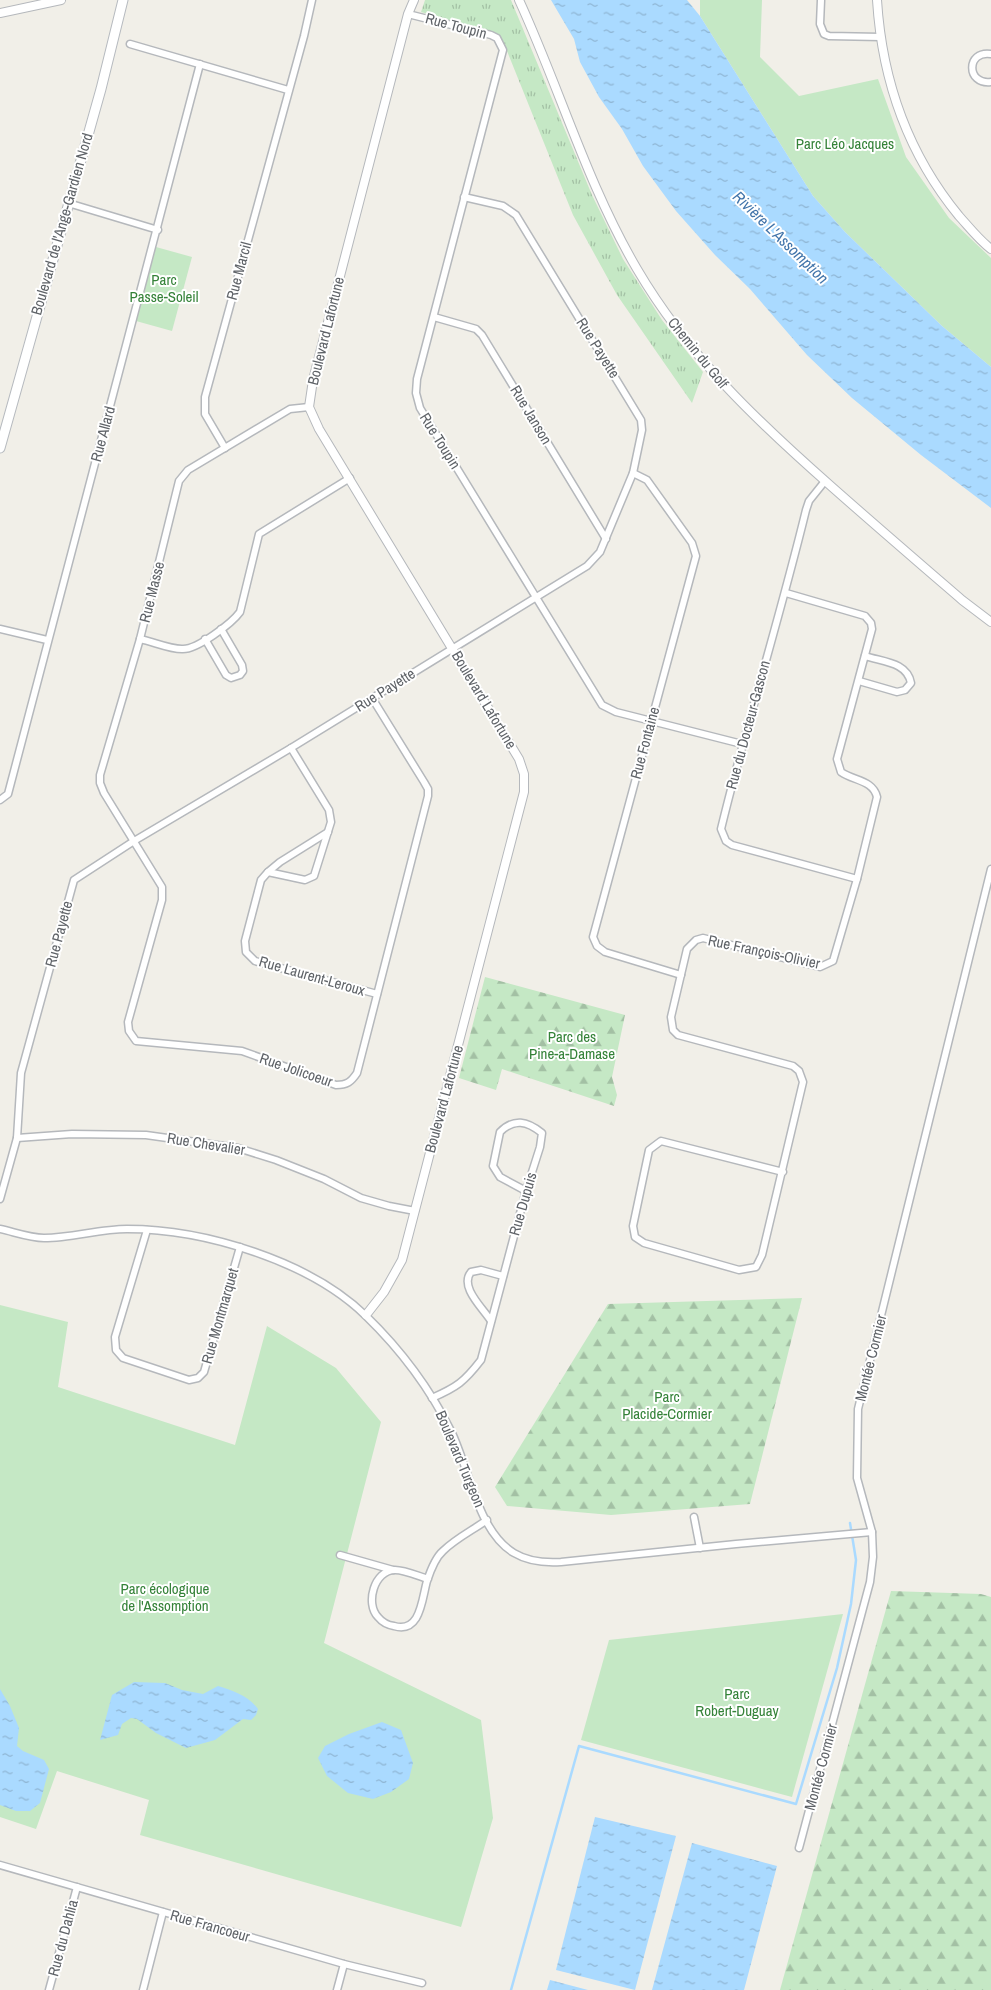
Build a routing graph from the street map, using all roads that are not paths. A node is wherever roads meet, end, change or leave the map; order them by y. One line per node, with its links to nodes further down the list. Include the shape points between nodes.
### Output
1 (61, 0): 9 (street)
2 (123, 0): 19 (main road, Boulevard de l'Ange-Gardien Nord)
3 (312, 0): 16 (street, Rue Marcil)
4 (408, 0): 17 (street, Boulevard Lafortune, via 383,97)
5 (414, 0): 10 (street, Boulevard Lafortune)
6 (519, 0): 28 (street, Chemin du Golf, via 597,189 658,302 718,380)
7 (821, 0): 11 (street, via 820,24 824,34)
8 (877, 0): 11 (street)
9 (0, 13)
10 (408, 14): 17 (street, Boulevard Lafortune); 18 (street, Rue Toupin, via 491,34 503,50)
11 (881, 37): 21 (street, via 892,88 912,144 948,203)
12 (130, 44): 14 (street)
13 (991, 54): 15 (street, via 976,57 972,70 980,81)
14 (200, 64): 16 (street); 20 (street, Rue Allard)
15 (991, 82)
16 (288, 90): 25 (street, Rue Marcil, via 205,397 205,414)
17 (384, 106): 23 (street, Boulevard Lafortune, via 313,380)
18 (464, 197): 22 (street, Rue Toupin); 26 (street, Rue Payette, via 503,206 516,216 632,404 641,420 642,430)
19 (68, 204): 20 (street); 24 (main road, Boulevard de l'Ange-Gardien Nord)
20 (158, 230): 36 (street, Rue Allard)
21 (991, 249)
22 (434, 317): 29 (street, Rue Janson, via 476,329 482,335); 31 (street, Rue Toupin, via 417,379 420,408)
23 (309, 407): 25 (street, Rue Masse, via 290,409); 27 (street, Boulevard Lafortune)
24 (0, 448)
25 (225, 448): 35 (street, Rue Masse, via 188,470 179,480)
26 (633, 473): 29 (street, Rue Payette); 42 (street, Rue Fontaine, via 647,480 692,543 696,556)
27 (350, 478): 34 (street, via 260,534 240,612); 38 (street, Boulevard Lafortune)
28 (825, 481): 30 (street, Rue du Docteur-Gascon, via 806,510); 32 (street, Chemin du Golf)
29 (606, 539): 31 (street, Rue Payette, via 594,560)
30 (786, 593): 39 (street, Rue François-Olivier, via 864,616 872,629); 43 (street, Rue du Docteur-Gascon)
31 (536, 597): 38 (street, Rue Payette); 42 (street, Rue Toupin, via 602,705)
32 (991, 622)
33 (0, 629): 36 (street)
34 (222, 629): 37 (street); 37 (street, via 242,664 240,675 231,678 226,675)
35 (140, 639): 37 (street, via 183,650); 47 (street, Rue Masse, via 100,775 104,793)
36 (47, 640): 45 (street, Rue Allard, via 8,794)
37 (205, 640)
38 (452, 648): 41 (street, Rue Payette); 57 (street, Boulevard Lafortune, via 519,759 524,774 524,792)
39 (865, 656): 40 (street, Rue François-Olivier); 40 (street, via 902,667 910,674 911,683 897,692)
40 (859, 681): 50 (street, Rue François-Olivier, via 838,759 841,772 870,784 877,797)
41 (372, 698): 44 (street, Rue Payette); 52 (street, Rue Jolicoeur, via 428,789)
42 (651, 721): 43 (street, Rue Toupin); 51 (street, Rue Fontaine, via 593,936 597,946 605,952)
43 (742, 744): 50 (street, Rue du Docteur-Gascon, via 720,829 726,841 732,846)
44 (290, 748): 46 (street, via 329,810 332,817); 47 (street, Rue Payette)
45 (0, 800)
46 (328, 832): 49 (street, Rue Laurent-Leroux); 49 (street, via 316,872 309,880)
47 (134, 841): 52 (street, Rue Jolicoeur, via 162,887 128,1022 129,1031 136,1041 242,1051 336,1085 346,1084 357,1073); 53 (street, Rue Payette, via 74,880 22,1073)
48 (991, 869): 67 (street, Montée Cormier, via 858,1409 857,1478)
49 (268, 872): 52 (street, Rue Laurent-Leroux, via 261,880 245,941 249,956 255,961)
50 (857, 879): 51 (street, Rue François-Olivier, via 836,955 827,965 703,938 696,940 688,949)
51 (681, 975): 54 (street, Rue François-Olivier, via 671,1017 678,1035 794,1066 799,1071 804,1082)
52 (377, 994)
53 (17, 1138): 56 (street, Rue Payette); 57 (street, Rue Chevalier, via 72,1134 146,1135 238,1148 284,1163 361,1198)
54 (783, 1172): 54 (street, Rue François-Olivier, via 756,1267 739,1270 644,1243 635,1237 633,1226 649,1150 661,1141)
55 (526, 1191): 55 (street, Rue Dupuis, via 500,1177 494,1166 500,1132 513,1122 523,1122 542,1132); 61 (street, Rue Dupuis)
56 (0, 1199)
57 (415, 1211): 62 (street, Boulevard Lafortune, via 402,1260)
58 (0, 1229): 59 (street, Boulevard Turgeon, via 42,1238 104,1230)
59 (147, 1230): 60 (street, Boulevard Turgeon, via 176,1233); 60 (street, Rue Montmarquet, via 115,1337 116,1350 123,1358 190,1380 204,1372)
60 (240, 1248): 62 (street, Boulevard Turgeon, via 314,1277)
61 (503, 1276): 63 (street, Rue Dupuis); 63 (street, via 481,1270 471,1272 467,1277 471,1293)
62 (366, 1315): 64 (street, Boulevard Turgeon, via 418,1375)
63 (491, 1321): 64 (street, Rue Dupuis, via 481,1360 468,1377)
64 (432, 1398): 66 (street, Boulevard Turgeon, via 452,1432)
65 (694, 1517): 68 (street)
66 (487, 1520): 68 (street, Boulevard Turgeon, via 496,1536 513,1552 541,1562); 71 (street, via 442,1551)
67 (872, 1532): 68 (street, Boulevard Turgeon); 72 (street, Montée Cormier, via 869,1589)
68 (700, 1548)
69 (340, 1555): 70 (street)
70 (394, 1570): 71 (street); 71 (street, via 382,1574 373,1592 371,1607 386,1624 398,1627 413,1623 419,1614)
71 (428, 1579)
72 (799, 1848)
73 (0, 1865): 74 (street, Rue Francoeur)
74 (76, 1887): 75 (street, Rue Francoeur); 78 (street, Rue du Dahlia)
75 (163, 1912): 76 (street, Rue Francoeur); 79 (street)
76 (344, 1964): 77 (street, Rue Francoeur); 80 (street)
77 (422, 1983)
78 (49, 1990)
79 (143, 1990)
80 (337, 1990)

